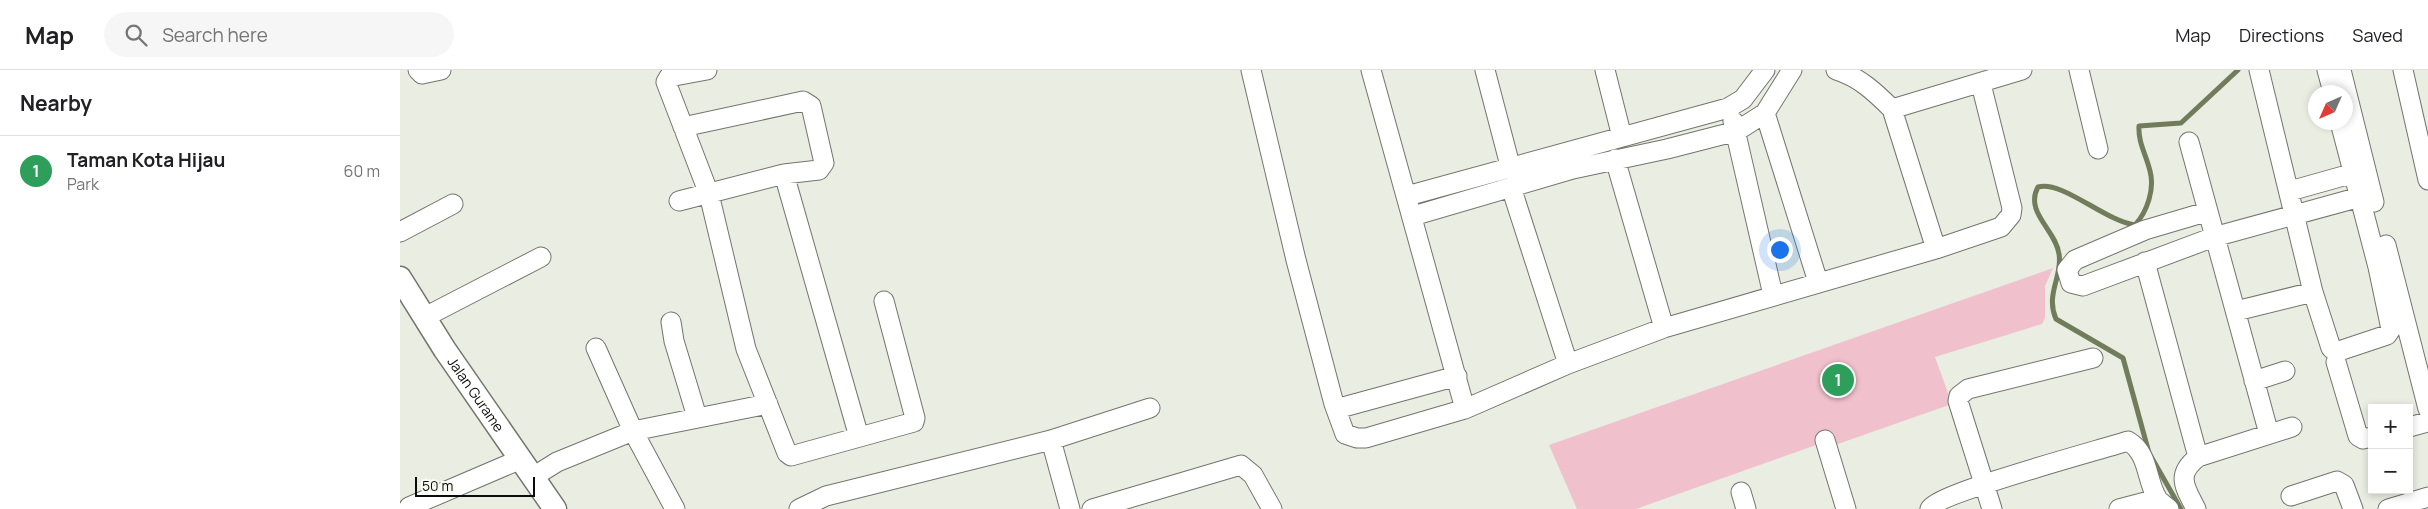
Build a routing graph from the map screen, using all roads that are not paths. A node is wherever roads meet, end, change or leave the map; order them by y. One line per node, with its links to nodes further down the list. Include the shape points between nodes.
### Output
1 (418, 70): 2 (street, via 422,74)
2 (441, 70)
3 (707, 70): 22 (street, via 666,79)
4 (1252, 70): 69 (street, via 1296,260)
5 (1371, 70): 37 (street)
6 (1485, 70): 34 (street)
7 (1605, 70): 26 (street)
8 (1765, 70): 19 (street, via 1743,99)
9 (1792, 70): 21 (street)
10 (1836, 70): 20 (street, via 1860,80)
11 (2022, 70): 17 (street)
12 (2259, 70): 35 (street)
13 (2327, 70): 18 (street)
14 (2341, 70): 68 (street)
15 (2403, 70): 25 (street)
16 (2086, 72): 28 (street)
17 (1981, 84): 20 (street); 46 (street, via 2012,208 2011,215 2001,227)
18 (2331, 85)
19 (1728, 108): 24 (street); 26 (street)
20 (1892, 109): 46 (street)
21 (1765, 113): 24 (street); 50 (street)
22 (683, 127): 33 (street, via 808,102 824,163 819,170); 36 (street)
23 (2342, 130): 32 (street)
24 (1737, 131): 29 (street); 52 (street)
25 (2423, 136): 31 (street)
26 (1622, 137): 30 (street)
27 (2189, 142): 41 (street)
28 (2098, 149)
29 (1614, 159): 30 (street); 57 (street)
30 (1571, 161): 34 (street)
31 (2427, 169)
32 (2354, 173): 35 (street); 38 (street)
33 (784, 174): 36 (street); 76 (street)
34 (1512, 178): 37 (street); 43 (street); 61 (street)
35 (2290, 191): 42 (street)
36 (709, 194): 39 (street); 65 (street, via 746,349)
37 (1407, 196): 43 (street)
38 (2360, 197): 42 (street); 51 (street, via 2390,331 2334,352)
39 (679, 201)
40 (453, 204): 44 (street)
41 (2206, 212): 45 (street); 48 (street, via 2145,230 2090,252 2071,262 2067,270 2071,283 2083,286)
42 (2295, 214): 45 (street); 51 (street)
43 (1413, 216): 63 (street)
44 (400, 232)
45 (2214, 237): 48 (street); 54 (street)
46 (1936, 249): 50 (street)
47 (541, 257): 55 (street)
48 (2146, 262): 80 (street)
49 (400, 278): 55 (street, Jalan Gurame)
50 (1818, 282): 52 (street)
51 (2313, 292): 54 (street)
52 (1772, 296): 57 (street)
53 (884, 300): 76 (street, via 915,418 911,424)
54 (2236, 311): 64 (street)
55 (424, 317): 81 (street, Jalan Gurame)
56 (671, 322): 70 (street)
57 (1664, 328): 61 (street)
58 (596, 348): 74 (street)
59 (2093, 358): 82 (street, via 1962,392 1958,401)
60 (2336, 362): 77 (street, via 2358,436)
61 (1568, 364): 67 (street)
62 (2285, 371): 64 (street)
63 (1457, 376): 67 (street); 69 (street)
64 (2254, 381): 75 (street)
65 (768, 404): 70 (street); 76 (street, via 791,456)
66 (1150, 408): 78 (street)
67 (1465, 409): 69 (street, via 1366,438 1345,434)
68 (2428, 409)
69 (1336, 410)
70 (697, 417): 74 (street)
71 (2428, 422): 72 (street)
72 (2413, 426)
73 (2292, 427): 75 (street)
74 (633, 431): 81 (street, via 557,462); 89 (street)
75 (2269, 434): 80 (street)
76 (859, 437)
77 (2368, 438)
78 (1052, 440): 85 (street); 91 (street)
79 (1825, 440): 94 (street)
80 (2198, 457): 98 (street, via 2183,477)
81 (527, 468): 87 (street); 88 (street, Jalan Gurame)
82 (1984, 485): 86 (street, via 2128,442 2141,454); 95 (street, via 1936,502); 96 (street)
83 (2291, 496): 99 (street, via 2337,481 2344,485)
84 (2428, 497): 100 (street)
85 (828, 503): 90 (street)
86 (2163, 504): 97 (street)
87 (409, 507)
88 (555, 509)
89 (674, 509)
90 (799, 509)
91 (1070, 509)
92 (1092, 509): 93 (street, via 1241,465 1253,476)
93 (1272, 509)
94 (1846, 509)
95 (1930, 509)
96 (1992, 509)
97 (2119, 509)
98 (2196, 509)
99 (2353, 509)
100 (2388, 509)

